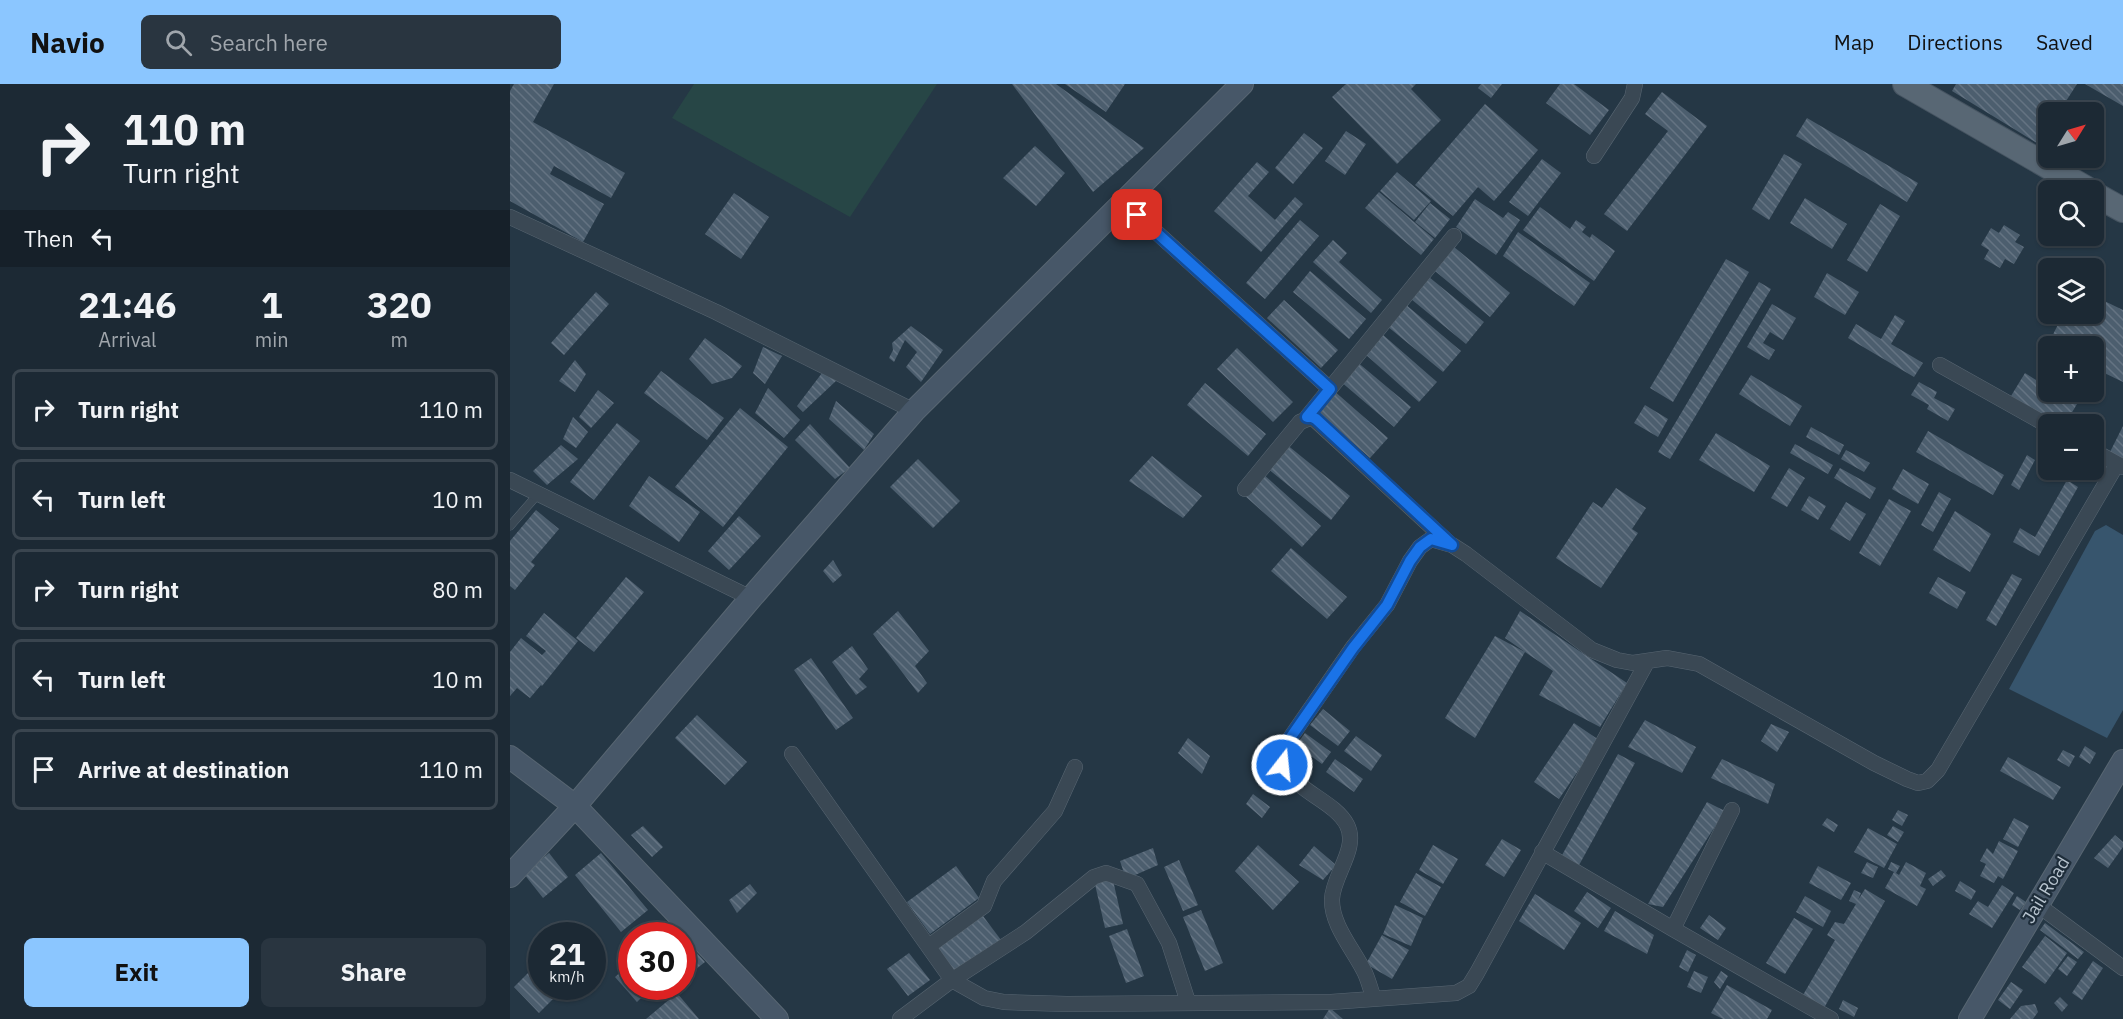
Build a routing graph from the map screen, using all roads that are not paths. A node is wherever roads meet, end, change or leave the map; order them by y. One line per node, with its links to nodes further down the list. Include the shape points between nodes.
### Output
1 (1242, 84): 7 (main road)
2 (1635, 84): 4 (street, via 1632,98)
3 (1905, 84): 5 (main road)
4 (1594, 156)
5 (2072, 180)
6 (2104, 200): 8 (main road)
7 (1124, 203): 12 (street); 13 (main road)
8 (2123, 210)
9 (510, 217): 13 (street, via 716,312)
10 (1454, 236): 12 (street)
11 (1940, 365): 15 (street)
12 (1330, 389): 14 (street)
13 (914, 411): 23 (main road)
14 (1307, 417): 19 (street); 22 (street, via 1316,419)
15 (2038, 420)
16 (2104, 457): 17 (street)
17 (2120, 466): 24 (street, via 1938,770 1927,781 1918,783 1874,763 1699,664 1667,658)
18 (510, 480): 20 (street)
19 (1245, 489)
20 (539, 493): 21 (lane); 23 (street)
21 (510, 526)
22 (1452, 545): 24 (street, via 1592,650 1617,660); 38 (street, via 1431,539 1420,547 1387,605 1282,753 1282,765 1290,776 1341,816 1350,832 1332,910 1366,975)
23 (751, 598): 29 (main road)
24 (1647, 662): 31 (street)
25 (792, 754): 35 (street)
26 (510, 757): 29 (main road)
27 (2123, 761): 33 (main road, Jail Road)
28 (1074, 767): 35 (street, via 1056,811 994,881 984,906)
29 (575, 806): 32 (main road); 41 (main road)
30 (1732, 810): 34 (street)
31 (1542, 852): 34 (street); 38 (street, via 1469,986 1445,996)
32 (510, 876)
33 (2038, 905): 36 (street); 44 (main road, Jail Road)
34 (1673, 929): 43 (street)
35 (929, 946): 37 (street)
36 (2123, 968)
37 (952, 980): 39 (street, via 1106,873 1132,881 1141,890 1169,943); 40 (street, via 984,998 1004,1002); 42 (street)
38 (1374, 999): 39 (street)
39 (1188, 1002): 40 (street)
40 (1150, 1012)
41 (777, 1019)
42 (900, 1019)
43 (1831, 1019)
44 (1970, 1019)

